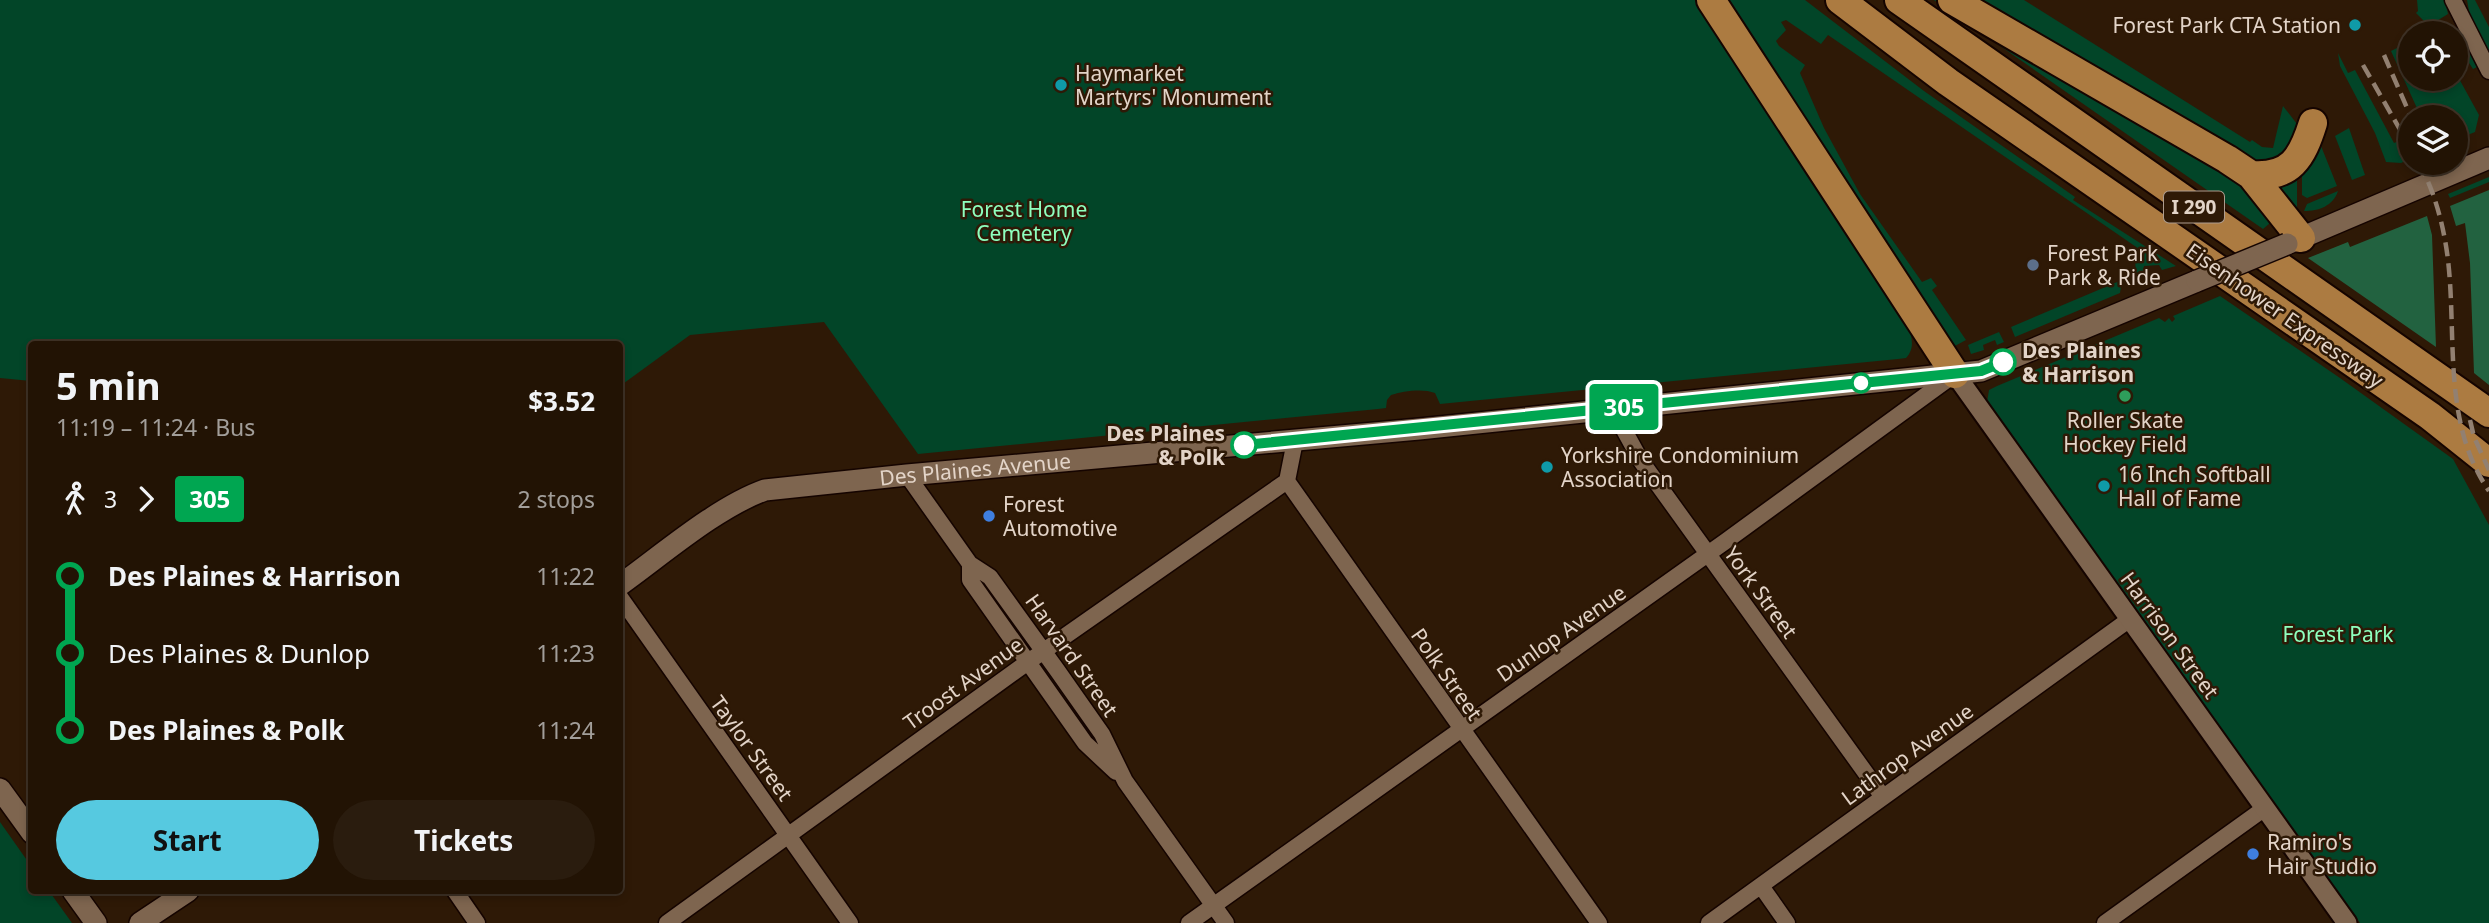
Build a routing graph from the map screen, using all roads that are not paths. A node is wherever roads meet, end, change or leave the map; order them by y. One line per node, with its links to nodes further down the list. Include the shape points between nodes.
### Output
1 (1711, 0): 11 (highway)
2 (1840, 0): 15 (highway, Eisenhower Expressway / I 290, via 1948,82 2430,415)
3 (1899, 0): 13 (highway, Eisenhower Expressway / I 290)
4 (1952, 0): 9 (highway)
5 (2456, 6): 6 (street)
6 (2489, 71)
7 (2313, 123): 9 (highway, via 2293,164 2281,172)
8 (2489, 158): 10 (main road, Des Plaines Avenue)
9 (2250, 175): 10 (highway)
10 (2294, 241): 11 (main road, Des Plaines Avenue, bridge, via 1981,371)
11 (1955, 374): 12 (main road, Des Plaines Avenue); 18 (street, Dunlop Avenue); 22 (street, Harrison Street)
12 (1612, 408): 14 (main road, Des Plaines Avenue); 18 (street, York Street, via 1641,461)
13 (2489, 413)
14 (1295, 441): 16 (main road, Des Plaines Avenue); 17 (street)
15 (2489, 463)
16 (907, 475): 19 (street, Harvard Street); 20 (main road, Des Plaines Avenue, via 765,490 743,498)
17 (1287, 481): 23 (street, Troost Avenue); 25 (street, Polk Street)
18 (1708, 554): 25 (street, Dunlop Avenue); 28 (street, York Street)
19 (970, 564): 23 (street, Harvard Street, via 990,577); 24 (street, Harvard Street, via 970,580)
20 (623, 583)
21 (623, 601): 31 (street, Taylor Street)
22 (2130, 619): 28 (street, Lathrop Avenue); 29 (street, Harrison Street)
23 (1043, 652): 24 (street, Troost Avenue); 26 (street, Harvard Street, via 1102,734)
24 (1028, 662): 26 (street, Harvard Street, via 1085,743); 31 (street, Troost Avenue)
25 (1461, 730): 36 (street, Dunlop Avenue); 44 (street, Polk Street)
26 (1125, 781): 36 (street, Harvard Street)
27 (0, 789): 30 (main road)
28 (1883, 797): 32 (street, Lathrop Avenue)
29 (2265, 808): 47 (street); 48 (street, Harrison Street)
30 (28, 828)
31 (788, 835): 40 (street, Troost Avenue); 41 (street, Taylor Street)
32 (1761, 886): 45 (street, Lathrop Avenue); 46 (street)
33 (75, 894): 37 (main road)
34 (184, 894): 38 (main road)
35 (457, 894): 39 (street)
36 (1214, 906): 42 (street, Dunlop Avenue); 43 (street, Harvard Street)
37 (96, 923)
38 (140, 923)
39 (477, 923)
40 (667, 923)
41 (850, 923)
42 (1189, 923)
43 (1226, 923)
44 (1599, 923)
45 (1709, 923)
46 (1787, 923)
47 (2105, 923)
48 (2347, 923)

